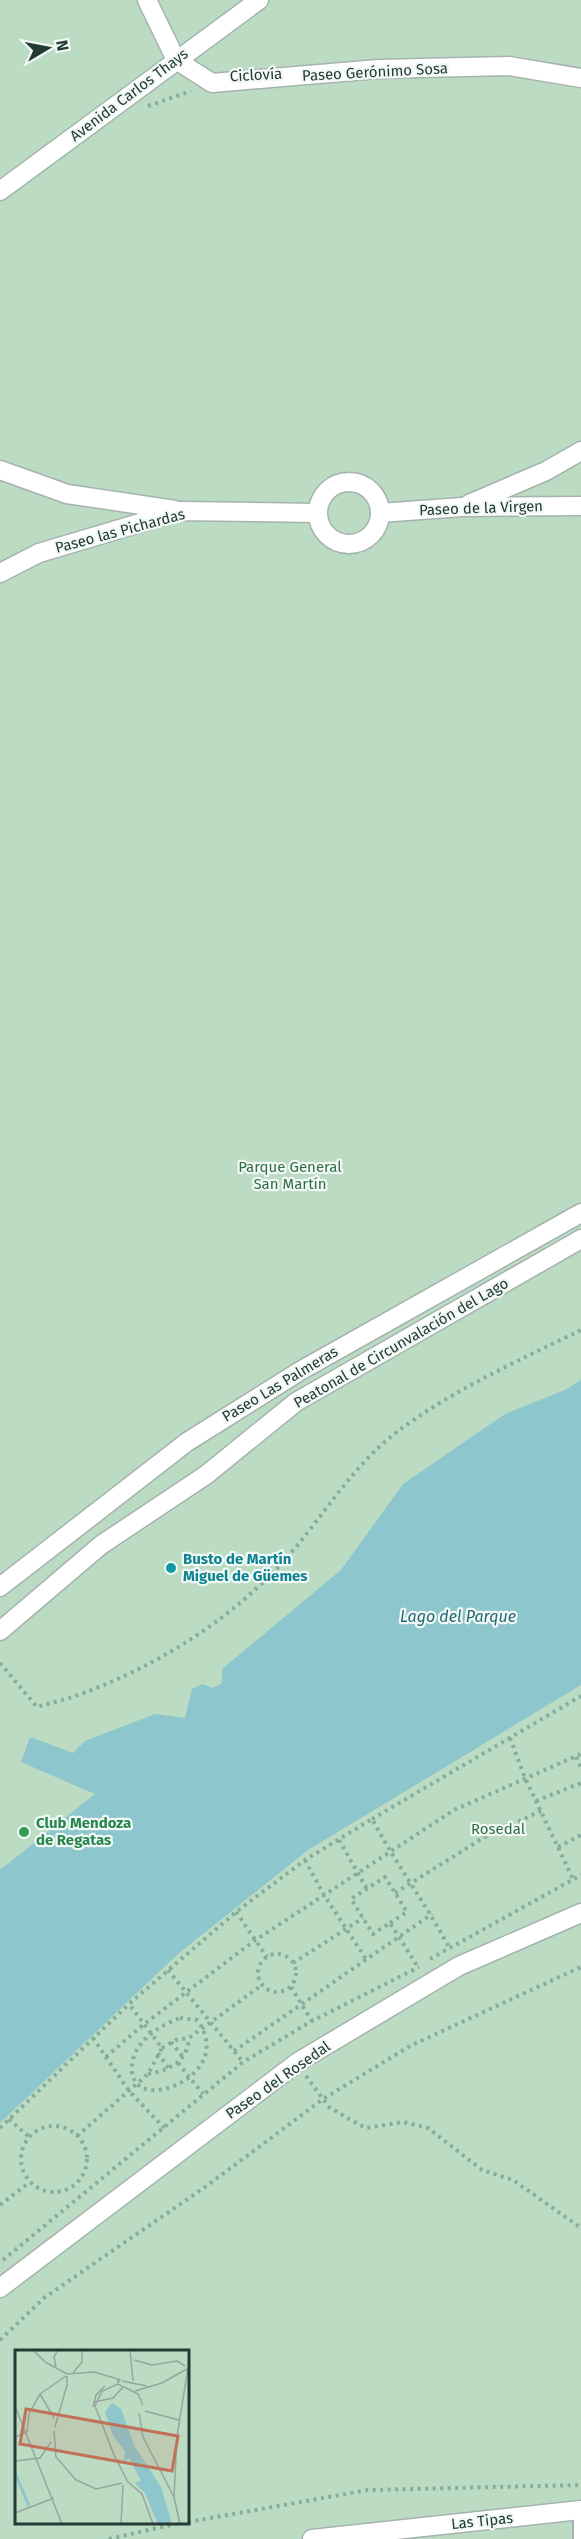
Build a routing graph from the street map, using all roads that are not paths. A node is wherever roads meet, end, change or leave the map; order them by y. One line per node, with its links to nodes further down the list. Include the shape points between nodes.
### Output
1 (147, 0): 3 (street)
2 (259, 0): 3 (street, Avenida Carlos Thays)
3 (176, 60): 4 (street, Paseo Gerónimo Sosa, via 212,83 378,69 510,66); 5 (street, Avenida Carlos Thays)
4 (581, 78)
5 (0, 191)
6 (581, 451): 9 (street, via 546,471)
7 (0, 470): 10 (street, via 67,494)
8 (581, 506): 9 (street, Paseo de la Virgen)
9 (462, 507): 12 (street, Paseo de la Virgen)
10 (180, 511): 11 (street, Paseo las Pichardas); 13 (street, Paseo las Pichardas, via 39,554)
11 (317, 513): 12 (street, via 330,538 349,544 367,538 379,523); 12 (street, via 319,502 333,485 354,482 373,492)
12 (380, 513)
13 (0, 573)
14 (581, 1213): 16 (street, Paseo Las Palmeras, via 300,1371 187,1442)
15 (581, 1239): 17 (street, Peatonal de Circunvalación del Lago, via 297,1402 206,1475 101,1545)
16 (0, 1587)
17 (0, 1631)
18 (581, 1913): 19 (street, Paseo del Rosedal, via 459,1965 298,2062)
19 (0, 2288)
20 (580, 2510): 21 (street, Las Tipas); 22 (lane)
21 (312, 2539)
22 (579, 2539)

